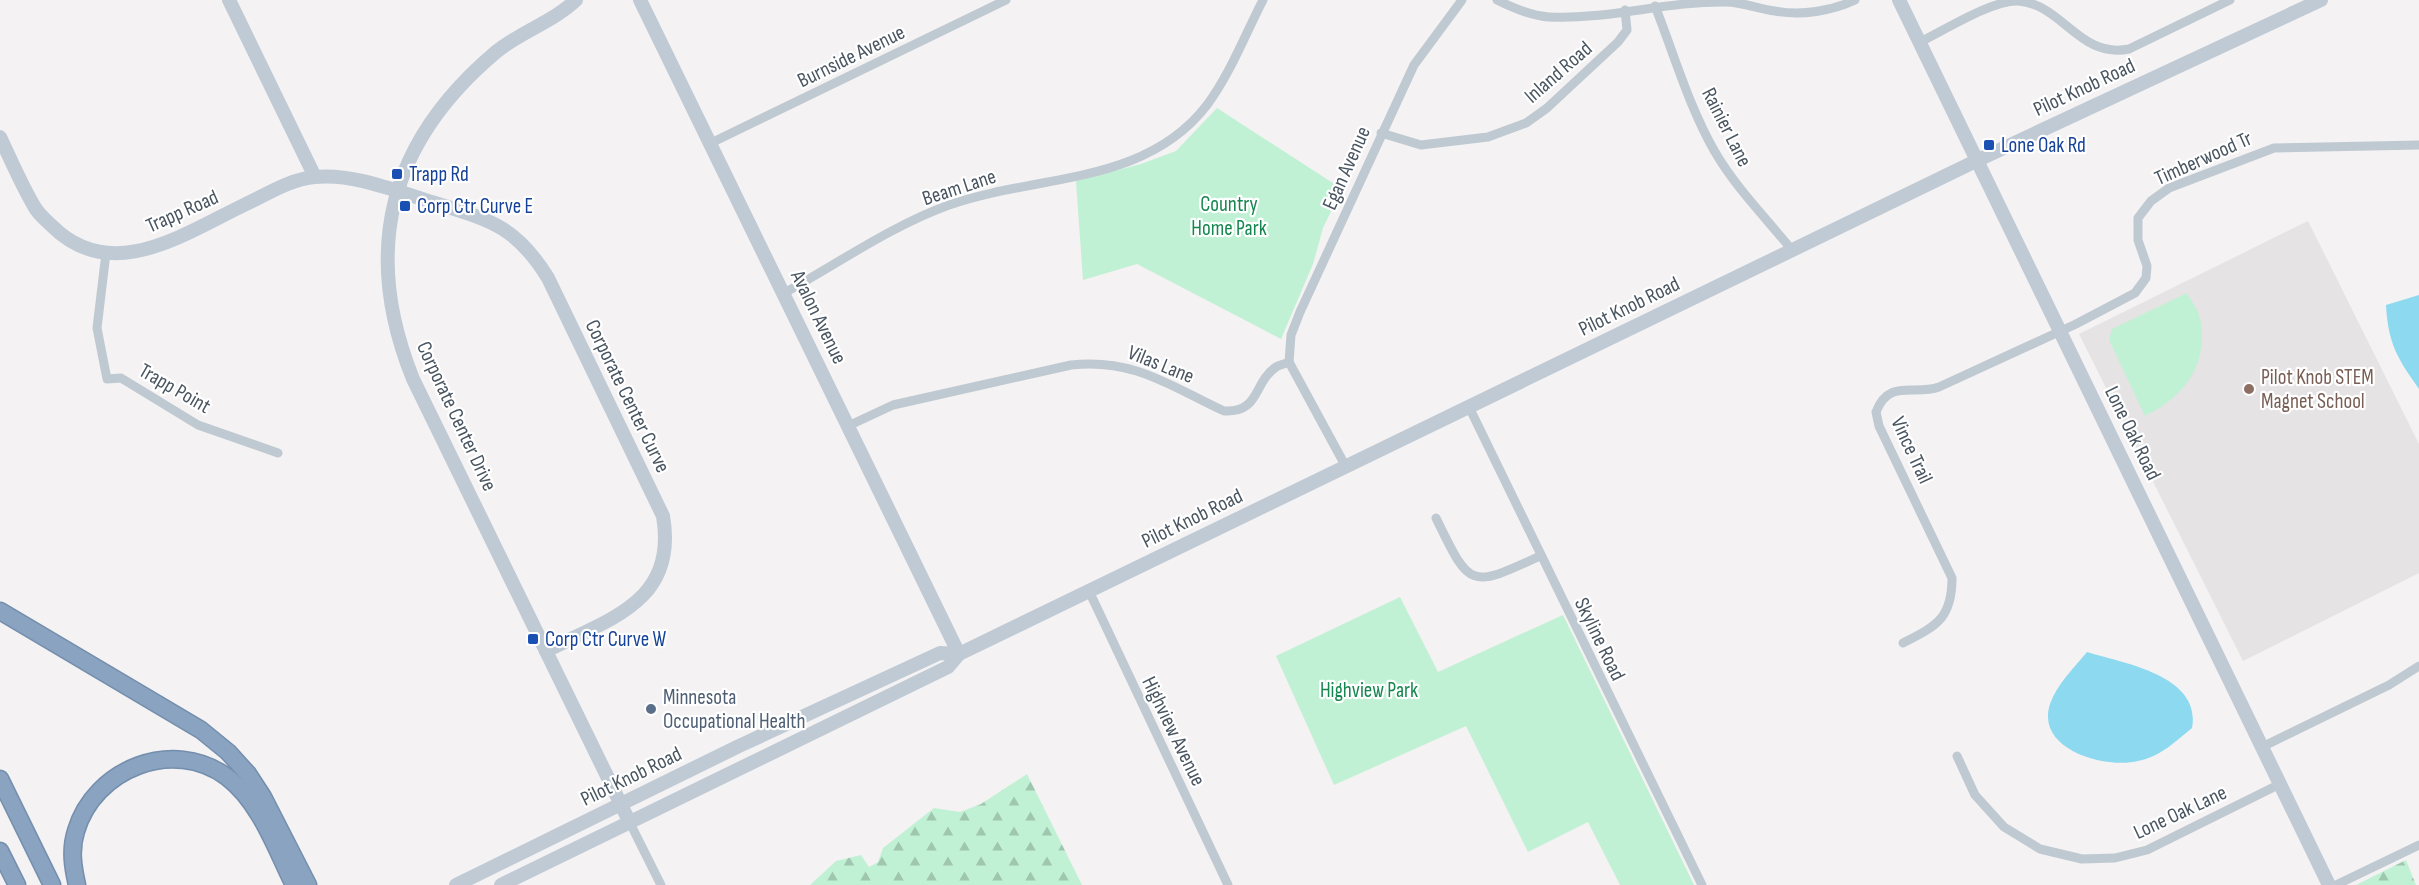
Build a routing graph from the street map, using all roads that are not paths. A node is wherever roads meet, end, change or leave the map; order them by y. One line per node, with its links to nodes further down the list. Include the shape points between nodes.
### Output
1 (229, 0): 20 (main road)
2 (576, 0): 21 (main road, Corporate Center Drive, via 499,50 460,82 422,134)
3 (640, 0): 17 (main road, Avalon Avenue)
4 (1006, 0): 17 (street, Burnside Avenue)
5 (1263, 0): 24 (street, Beam Lane, via 1207,105 1158,149 1134,162 989,193 948,206)
6 (1462, 0): 15 (street, Egan Avenue, via 1414,65)
7 (1497, 0): 13 (street, via 1546,17)
8 (1856, 0): 12 (street, via 1812,13 1778,12 1728,2)
9 (1899, 0): 14 (main road, Lone Oak Road)
10 (2230, 0): 14 (street, via 2129,49 2114,52 2098,48 2041,8 2018,1 1997,5)
11 (2321, 0): 19 (main road, Pilot Knob Road)
12 (1655, 6): 13 (street); 22 (street, Rainier Lane, via 1715,151 1738,187)
13 (1625, 10): 15 (street, Inland Road, via 1627,30 1618,42 1526,123 1488,137 1421,145)
14 (1920, 42): 19 (main road, Lone Oak Road)
15 (1381, 133): 26 (street, Egan Avenue, via 1290,335)
16 (0, 137): 23 (main road, Trapp Road, via 35,209 64,238 85,249)
17 (711, 144): 24 (main road, Avalon Avenue)
18 (2419, 145): 25 (street, Timberwood Tr, via 2274,148 2169,188 2151,201 2138,218 2138,240 2147,266 2139,289)
19 (1978, 160): 22 (main road, Pilot Knob Road); 25 (main road, Lone Oak Road)
20 (315, 177): 21 (main road, Trapp Road, via 346,178); 23 (main road, Trapp Road, via 290,183 159,246 134,254)
21 (397, 192): 36 (main road, Corporate Center Drive, via 389,228 387,269 400,345); 36 (main road, Corporate Center Curve, via 488,219 533,254 663,516 665,556 658,577 646,594 625,612)
22 (1792, 250): 27 (main road, Pilot Knob Road)
23 (106, 253): 29 (street, Trapp Point, via 97,328 106,379 122,378 198,425)
24 (784, 293): 28 (main road, Avalon Avenue)
25 (2060, 330): 35 (street, Vince Trail, via 1939,387 1898,390 1880,402 1876,412 1879,426 1952,579 1952,595 1941,620); 41 (main road, Lone Oak Road)
26 (1289, 362): 28 (street, Vilas Lane, via 1275,367 1251,402 1237,412 1224,411 1140,371 1094,362 893,405); 30 (street)
27 (1469, 407): 30 (main road, Pilot Knob Road); 32 (street, Skyline Road)
28 (849, 426): 37 (main road, Avalon Avenue)
29 (278, 453)
30 (1346, 466): 33 (main road, Pilot Knob Road)
31 (1436, 518): 32 (street, via 1459,565 1474,577 1493,577)
32 (1540, 556): 58 (street, Skyline Road)
33 (1089, 591): 37 (main road, Pilot Knob Road); 57 (street, Highview Avenue)
34 (0, 611): 53 (highway, via 201,730 228,752 263,797)
35 (1903, 643)
36 (546, 651): 45 (main road, Corporate Center Drive)
37 (959, 654): 39 (main road, Pilot Knob Road, via 940,653); 40 (main road, Pilot Knob Road, via 948,668)
38 (2419, 666): 41 (street, via 2389,685)
39 (875, 683): 40 (main road); 45 (main road, Pilot Knob Road)
40 (884, 699): 46 (main road, Pilot Knob Road)
41 (2262, 747): 44 (main road, Lone Oak Road)
42 (1957, 756): 44 (street, Lone Oak Lane, via 1975,795 2004,827 2040,849 2082,859 2115,858 2147,850)
43 (0, 779): 50 (highway)
44 (2280, 784): 59 (main road, Lone Oak Road)
45 (621, 804): 46 (main road, Corporate Center Drive); 54 (main road, Pilot Knob Road)
46 (630, 823): 55 (main road, Pilot Knob Road); 56 (street)
47 (2419, 844): 60 (street)
48 (0, 851): 49 (highway)
49 (17, 885)
50 (52, 885)
51 (77, 885): 52 (highway, via 73,848 86,806 105,785 127,770 167,759 199,763 237,786 250,801)
52 (294, 885)
53 (308, 885)
54 (456, 885)
55 (501, 885)
56 (661, 885)
57 (1227, 885)
58 (1702, 885)
59 (2329, 885)
60 (2336, 885)

